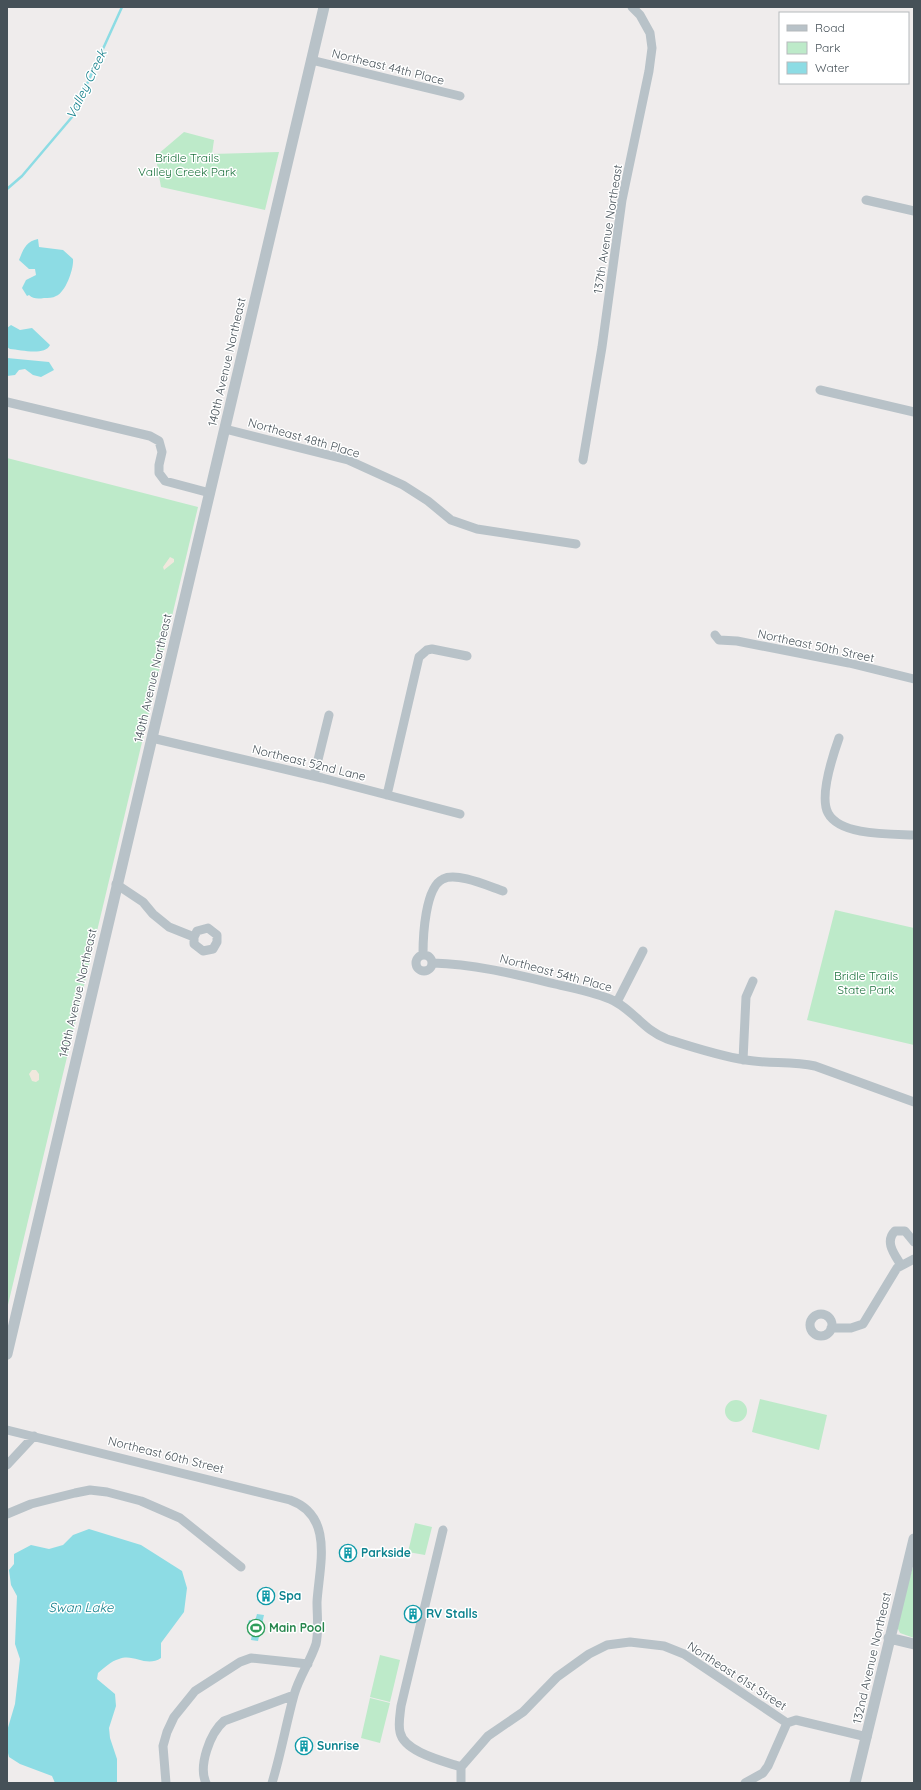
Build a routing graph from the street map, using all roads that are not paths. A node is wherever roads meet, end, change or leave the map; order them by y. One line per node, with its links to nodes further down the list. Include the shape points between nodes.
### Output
1 (324, 7): 3 (street, 140th Avenue Northeast)
2 (632, 7): 11 (street, 137th Avenue Northeast, via 640,15 650,33 652,48 622,200 602,347)
3 (311, 60): 4 (street, Northeast 44th Place); 10 (street, 140th Avenue Northeast)
4 (460, 96)
5 (866, 200): 6 (street)
6 (914, 211)
7 (820, 390): 9 (street)
8 (7, 402): 12 (street, via 150,436 159,441 162,452 159,473 165,482)
9 (914, 412)
10 (225, 429): 12 (street, 140th Avenue Northeast); 13 (street, Northeast 48th Place, via 348,460 403,485 451,520 463,524)
11 (583, 460)
12 (210, 492): 18 (street, 140th Avenue Northeast)
13 (576, 544)
14 (715, 635): 16 (street, Northeast 50th Street, via 719,640 737,641 849,663)
15 (467, 656): 21 (street, via 432,649 419,657)
16 (914, 679)
17 (329, 714): 20 (street)
18 (152, 738): 20 (street, Northeast 52nd Lane); 24 (street, 140th Avenue Northeast)
19 (839, 738): 23 (street, via 827,783 825,802 828,812 835,821 860,831)
20 (314, 776): 21 (street, Northeast 52nd Lane)
21 (387, 795): 22 (street, Northeast 52nd Lane)
22 (460, 814)
23 (914, 836)
24 (116, 884): 26 (street, via 143,902 169,927); 38 (street, 140th Avenue Northeast)
25 (503, 891): 28 (street, via 469,880 442,879 433,888 424,928)
26 (194, 937)
27 (643, 951): 31 (street)
28 (423, 954): 29 (street, via 428,955); 29 (street, Northeast 54th Place, via 416,960 418,968 423,971 429,970)
29 (433, 963): 31 (street, Northeast 54th Place, via 488,968 600,995)
30 (753, 981): 32 (street, via 746,997)
31 (617, 1002): 32 (street, Northeast 54th Place, via 648,1030 665,1038)
32 (743, 1060): 33 (street, Northeast 54th Place, via 804,1064)
33 (914, 1102)
34 (914, 1242): 36 (street, via 905,1231 895,1231 891,1235 891,1248)
35 (914, 1259): 36 (street)
36 (901, 1265): 37 (street, via 864,1324 851,1328)
37 (831, 1328)
38 (7, 1354)
39 (7, 1430): 40 (street, Northeast 60th Street)
40 (34, 1436): 41 (street); 48 (street, Northeast 60th Street, via 290,1500 308,1510 319,1535 322,1556 316,1643)
41 (7, 1465)
42 (7, 1514): 45 (street, via 31,1504 75,1493 90,1490 107,1492 141,1501 180,1518)
43 (443, 1530): 52 (street, via 401,1706 400,1732 408,1746)
44 (914, 1539): 46 (street, 132nd Avenue Northeast)
45 (241, 1567)
46 (889, 1638): 47 (street); 51 (street, 132nd Avenue Northeast)
47 (914, 1644)
48 (308, 1664): 49 (street, via 298,1681); 53 (street, via 251,1658 240,1662 195,1691 174,1718 167,1732 163,1746)
49 (294, 1695): 54 (street, via 224,1721 215,1728 202,1771); 55 (street)
50 (787, 1723): 51 (street, Northeast 61st Street, via 796,1720); 52 (street, Northeast 61st Street, via 696,1662 664,1646 630,1642 607,1645 589,1654 557,1677 523,1712 488,1736); 57 (street, via 768,1766 763,1773)
51 (866, 1737): 58 (street, 132nd Avenue Northeast)
52 (461, 1767): 56 (street)
53 (166, 1783)
54 (206, 1783)
55 (272, 1783)
56 (461, 1783)
57 (745, 1783)
58 (855, 1783)

